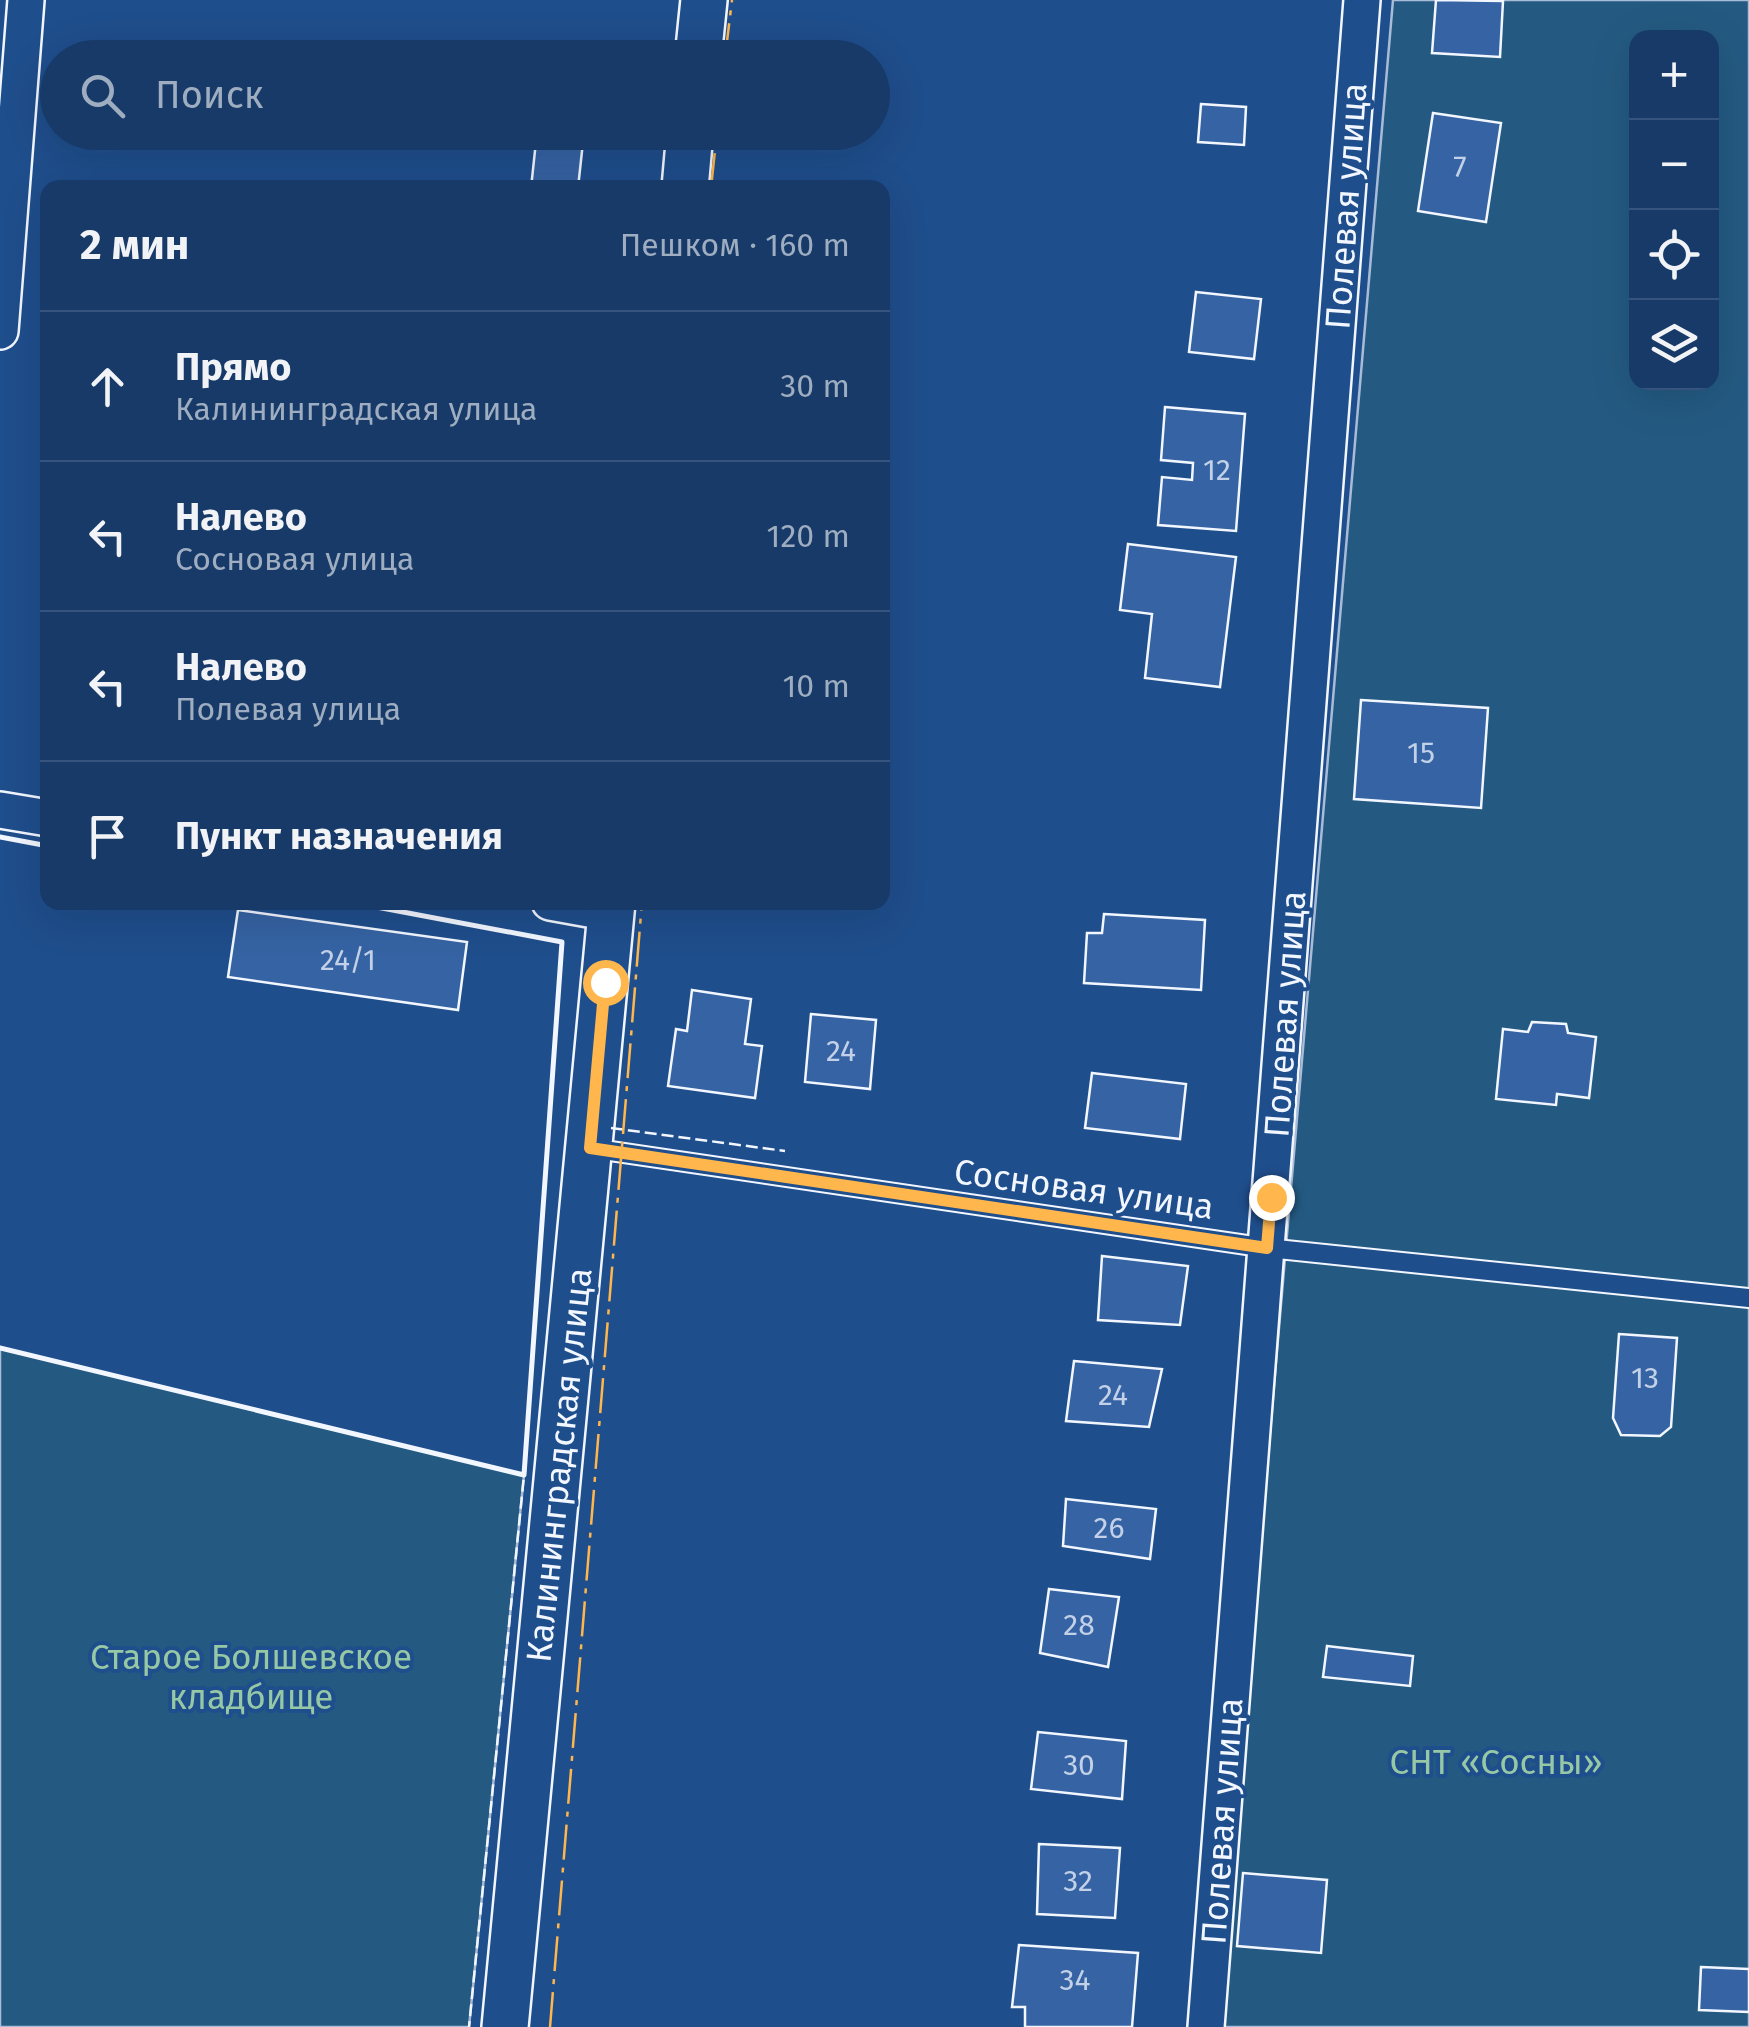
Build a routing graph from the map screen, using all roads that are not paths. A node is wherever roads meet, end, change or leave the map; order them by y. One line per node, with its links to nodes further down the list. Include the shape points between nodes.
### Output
1 (26, 0): 7 (street)
2 (704, 0): 4 (street)
3 (1362, 0): 12 (street, Полевая улица)
4 (700, 40)
5 (688, 150): 6 (street)
6 (686, 180)
7 (0, 331)
8 (0, 810): 9 (street)
9 (40, 817)
10 (612, 910): 11 (street, Калининградская улица, via 616,984)
11 (590, 1148): 12 (lane, Сосновая улица); 14 (street, Калининградская улица)
12 (1267, 1248): 13 (lane, Сосновая улица); 15 (street, Полевая улица)
13 (1749, 1298)
14 (505, 2027)
15 (1206, 2027)

